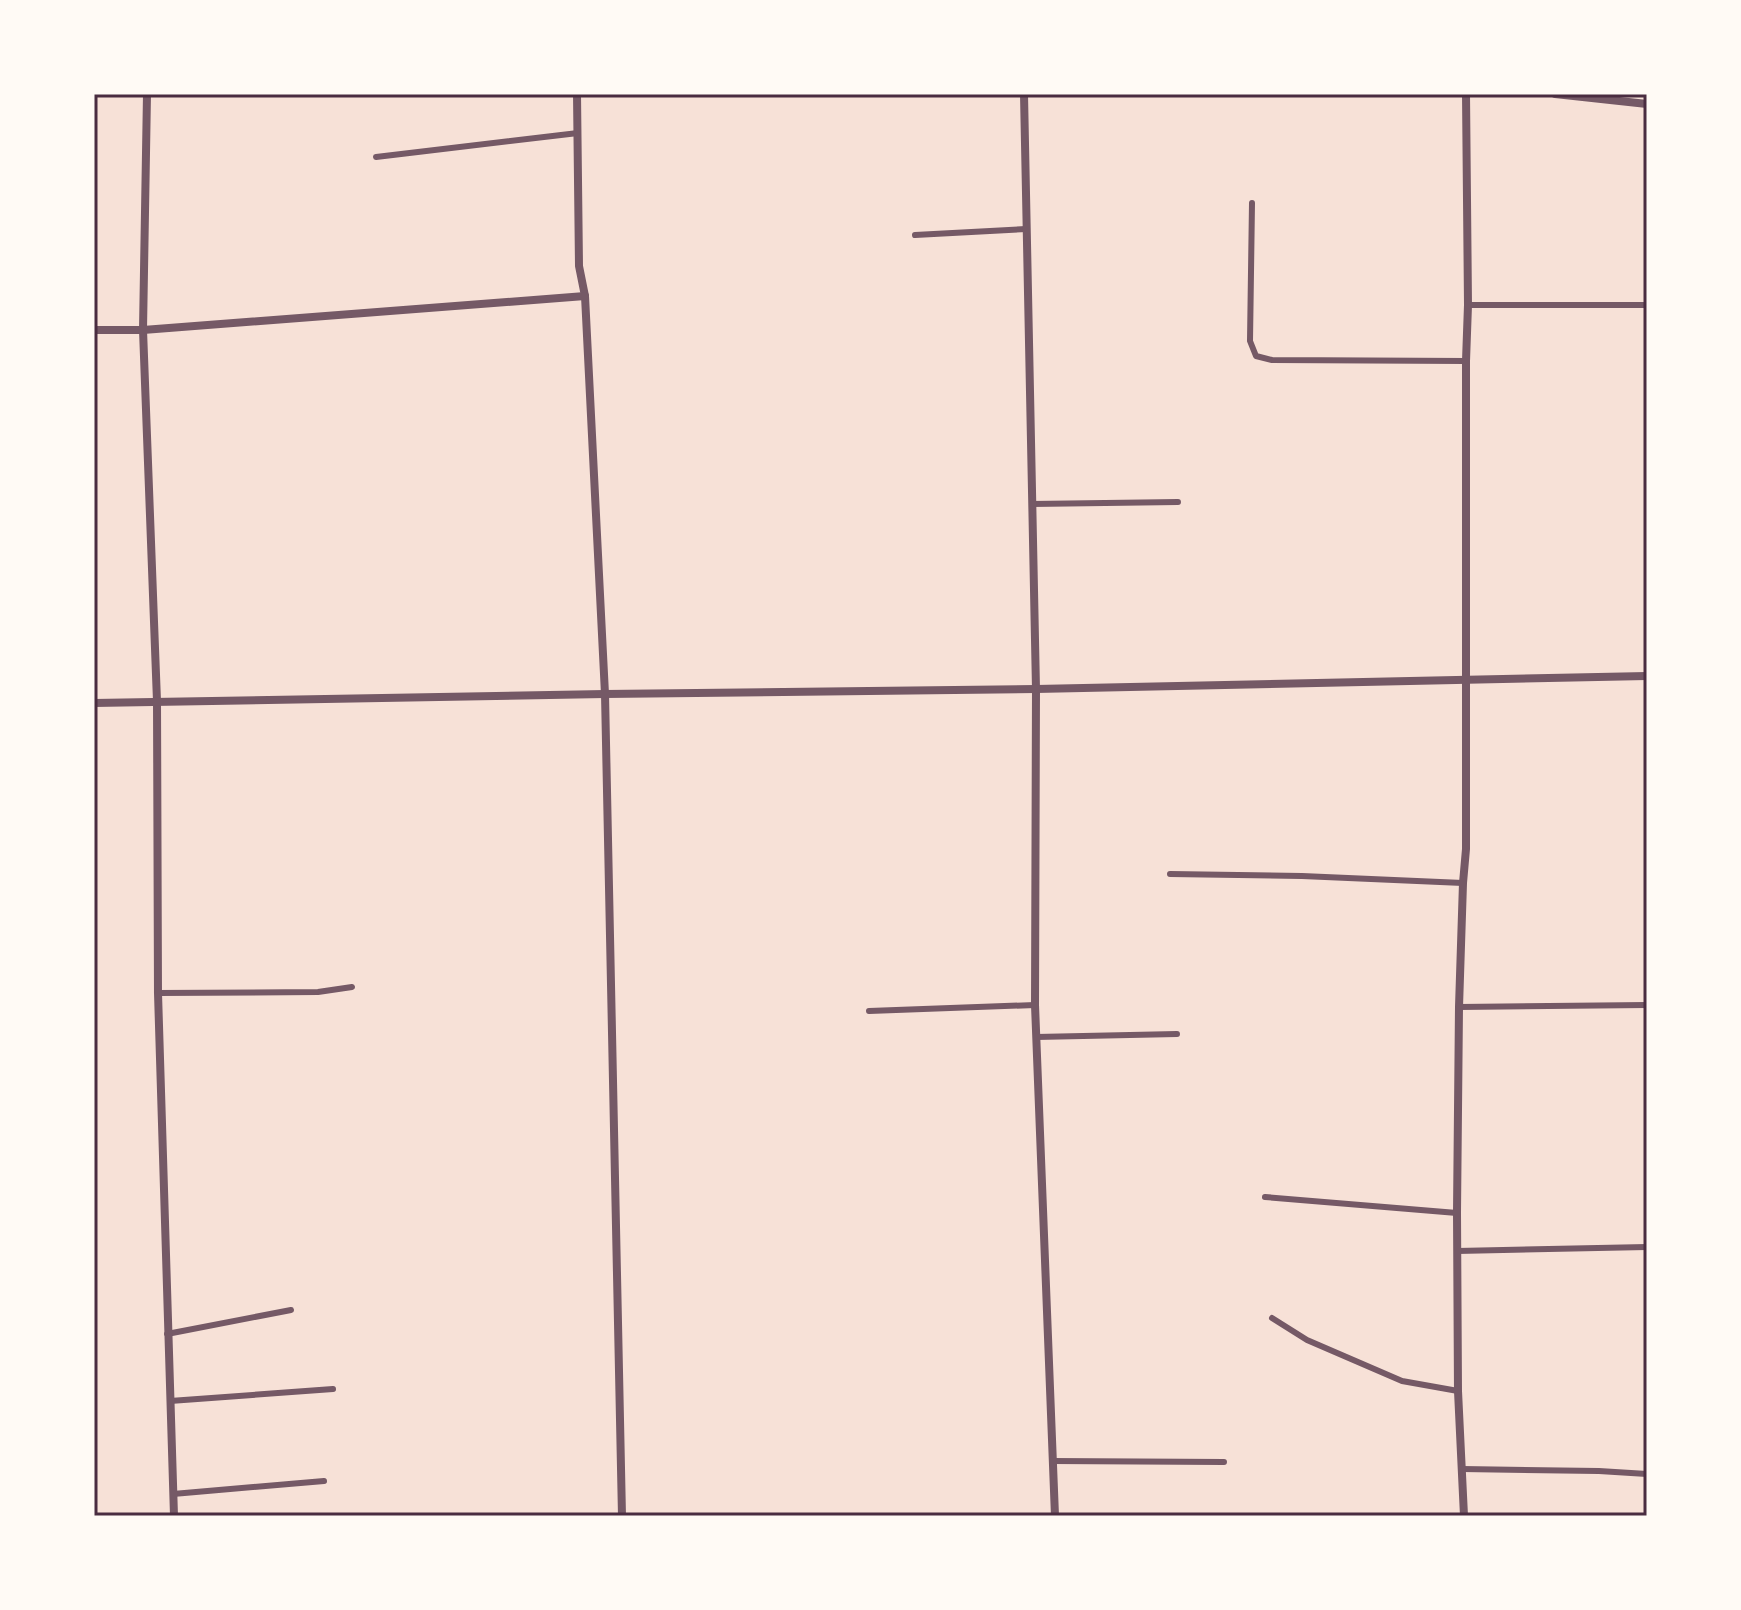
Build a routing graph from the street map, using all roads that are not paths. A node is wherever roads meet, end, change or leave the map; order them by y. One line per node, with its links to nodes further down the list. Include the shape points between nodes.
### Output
1 (147, 94): 16 (street)
2 (577, 94): 7 (street)
3 (1024, 94): 10 (street)
4 (1466, 94): 13 (street)
5 (1555, 94): 6 (street)
6 (1647, 104)
7 (578, 133): 8 (lane); 12 (street, via 579,266)
8 (376, 157)
9 (1252, 203): 17 (lane, via 1250,341 1256,356)
10 (1026, 229): 11 (lane); 19 (street)
11 (915, 235)
12 (585, 296): 16 (street); 23 (street)
13 (1468, 305): 14 (lane); 17 (street)
14 (1647, 305)
15 (94, 330): 16 (street)
16 (143, 330): 24 (street)
17 (1466, 361): 21 (street)
18 (1178, 502): 19 (lane)
19 (1032, 504): 22 (street)
20 (1647, 676): 21 (street)
21 (1467, 679): 22 (street); 27 (street)
22 (1036, 689): 23 (street); 30 (street)
23 (605, 694): 24 (street); 53 (street)
24 (157, 701): 25 (street); 29 (street)
25 (94, 703)
26 (1170, 874): 27 (lane)
27 (1463, 883): 32 (street)
28 (352, 987): 29 (lane)
29 (158, 993): 42 (street)
30 (1035, 1005): 33 (lane); 35 (street)
31 (1647, 1005): 32 (lane)
32 (1459, 1007): 37 (street)
33 (869, 1011)
34 (1177, 1034): 35 (lane)
35 (1036, 1037): 46 (street)
36 (1265, 1197): 37 (lane)
37 (1457, 1213): 39 (street)
38 (1647, 1247): 39 (lane)
39 (1457, 1251): 44 (street)
40 (291, 1310): 42 (lane)
41 (1272, 1318): 44 (lane, via 1307,1340 1402,1381)
42 (167, 1334): 45 (street)
43 (333, 1389): 45 (lane)
44 (1458, 1391): 48 (street)
45 (170, 1401): 51 (street)
46 (1052, 1461): 47 (lane); 54 (street)
47 (1224, 1462)
48 (1462, 1469): 49 (lane); 55 (street)
49 (1647, 1474)
50 (324, 1481): 51 (lane)
51 (173, 1494): 52 (street)
52 (174, 1516)
53 (622, 1516)
54 (1055, 1516)
55 (1464, 1516)

